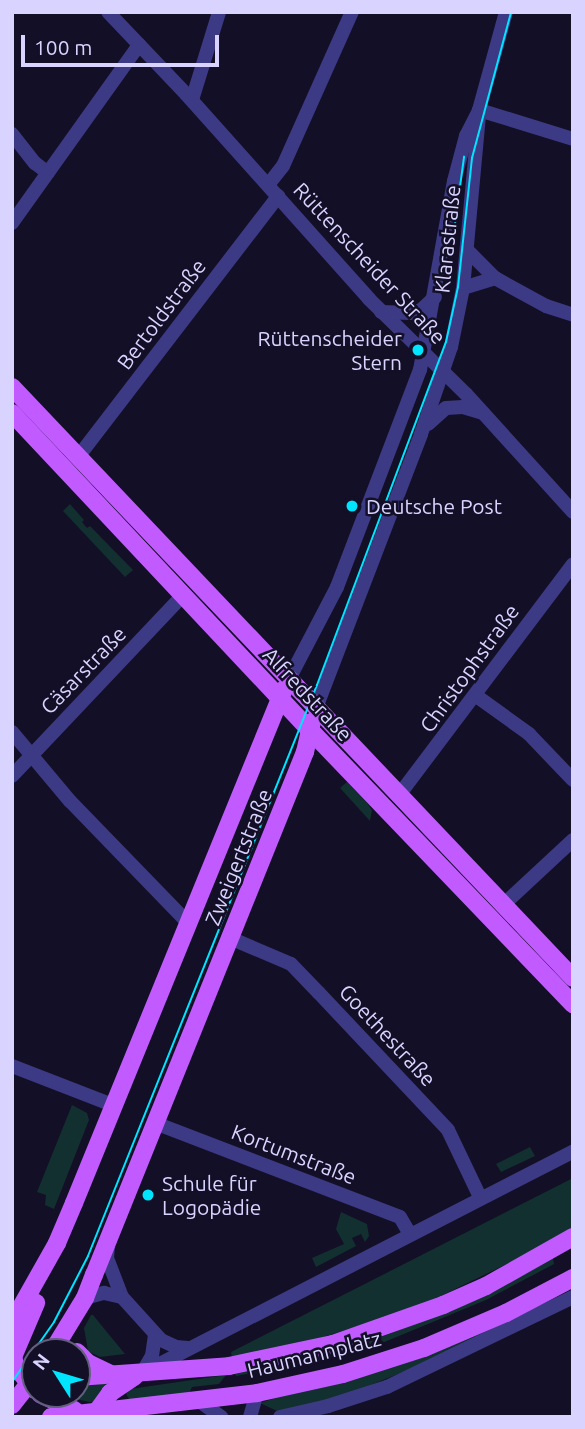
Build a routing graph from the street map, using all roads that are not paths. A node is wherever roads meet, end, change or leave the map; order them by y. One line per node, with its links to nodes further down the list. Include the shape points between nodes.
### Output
1 (108, 12): 5 (street, Rüttenscheider Straße)
2 (219, 12): 6 (street)
3 (352, 12): 11 (street, Bertoldstraße)
4 (506, 12): 7 (street, Klarastraße)
5 (139, 45): 6 (street, Rüttenscheider Straße); 10 (street)
6 (192, 100): 11 (street, Rüttenscheider Straße)
7 (479, 110): 9 (street); 13 (street, Klarastraße); 16 (street, Klarastraße, via 466,136 454,181)
8 (12, 134): 10 (street)
9 (573, 139)
10 (48, 173): 12 (street)
11 (273, 191): 17 (street, Rüttenscheider Straße); 25 (street, Bertoldstraße)
12 (12, 223)
13 (468, 251): 14 (street); 15 (street, Klarastraße)
14 (495, 278): 15 (street); 18 (street)
15 (463, 288): 20 (street, Klarastraße)
16 (435, 297): 17 (street, via 411,313); 19 (street, Klarastraße)
17 (381, 312): 19 (street, Rüttenscheider Straße)
18 (570, 314)
19 (425, 354): 20 (street, Rüttenscheider Straße); 29 (street, Zweigertstraße, via 337,587)
20 (443, 370): 23 (street, Rüttenscheider Straße); 24 (street, Zweigertstraße)
21 (12, 387): 25 (main road, Alfredstraße)
22 (12, 413): 28 (main road, Alfredstraße)
23 (483, 413): 24 (street, via 446,408); 26 (street, Rüttenscheider Straße)
24 (421, 434): 32 (street, Zweigertstraße)
25 (78, 457): 29 (main road, Alfredstraße)
26 (573, 512)
27 (573, 565): 30 (street, Christophstraße)
28 (184, 594): 31 (main road, Alfredstraße); 35 (street, Cäsarstraße)
29 (289, 679): 31 (main road, Zweigertstraße); 32 (main road, Alfredstraße)
30 (475, 695): 37 (street, via 529,734); 38 (street, Christophstraße)
31 (280, 696): 33 (main road, Alfredstraße); 41 (main road, Zweigertstraße)
32 (316, 708): 33 (main road, Zweigertstraße); 38 (main road, Alfredstraße)
33 (310, 730): 42 (main road, Zweigertstraße); 44 (main road, Alfredstraße)
34 (12, 732): 35 (street)
35 (30, 756): 36 (street, Cäsarstraße); 41 (street)
36 (12, 776)
37 (573, 780)
38 (399, 795): 40 (main road, Alfredstraße)
39 (573, 839): 40 (street)
40 (503, 905): 43 (main road, Alfredstraße)
41 (189, 923): 46 (main road, Zweigertstraße)
42 (230, 938): 47 (main road, Zweigertstraße); 49 (street, Goethestraße, via 291,964 320,993 448,1129)
43 (573, 978)
44 (573, 1004)
45 (12, 1066): 46 (street)
46 (115, 1106): 54 (main road, Zweigertstraße)
47 (155, 1123): 50 (street, Kortumstraße, via 400,1217); 52 (main road, Zweigertstraße)
48 (573, 1152): 49 (street, Haumannplatz)
49 (481, 1197): 50 (street, Haumannplatz)
50 (410, 1234): 65 (street, Haumannplatz)
51 (573, 1237): 68 (main road, Haumannplatz, via 486,1286 377,1330 236,1365)
52 (109, 1240): 55 (street, via 107,1258); 57 (main road, Zweigertstraße)
53 (573, 1278): 71 (main road, Haumannplatz, via 424,1348 342,1374)
54 (37, 1282): 58 (main road, Zweigertstraße); 61 (main road, via 36,1303)
55 (122, 1297): 57 (street, via 104,1293); 60 (street)
56 (573, 1297): 79 (street, via 387,1387)
57 (85, 1298): 59 (main road, Zweigertstraße)
58 (12, 1323)
59 (71, 1323): 63 (main road, Zweigertstraße); 64 (main road)
60 (155, 1335): 65 (street, via 171,1346); 68 (street, via 152,1356)
61 (21, 1338)
62 (21, 1338): 67 (main road, via 13,1357)
63 (61, 1338)
64 (74, 1338)
65 (189, 1348): 68 (street, Haumannplatz)
66 (91, 1364): 69 (main road)
67 (21, 1373)
68 (139, 1374): 69 (main road, Haumannplatz); 74 (main road, via 117,1386)
69 (114, 1375): 70 (main road, Haumannplatz)
70 (91, 1376)
71 (257, 1393): 72 (main road, Haumannplatz); 78 (street)
72 (198, 1400): 73 (main road, Haumannplatz); 77 (street)
73 (134, 1406): 74 (main road, Haumannplatz); 76 (street)
74 (89, 1413): 75 (main road, Haumannplatz)
75 (51, 1417)
76 (117, 1417)
77 (221, 1417)
78 (250, 1417)
79 (280, 1417)

